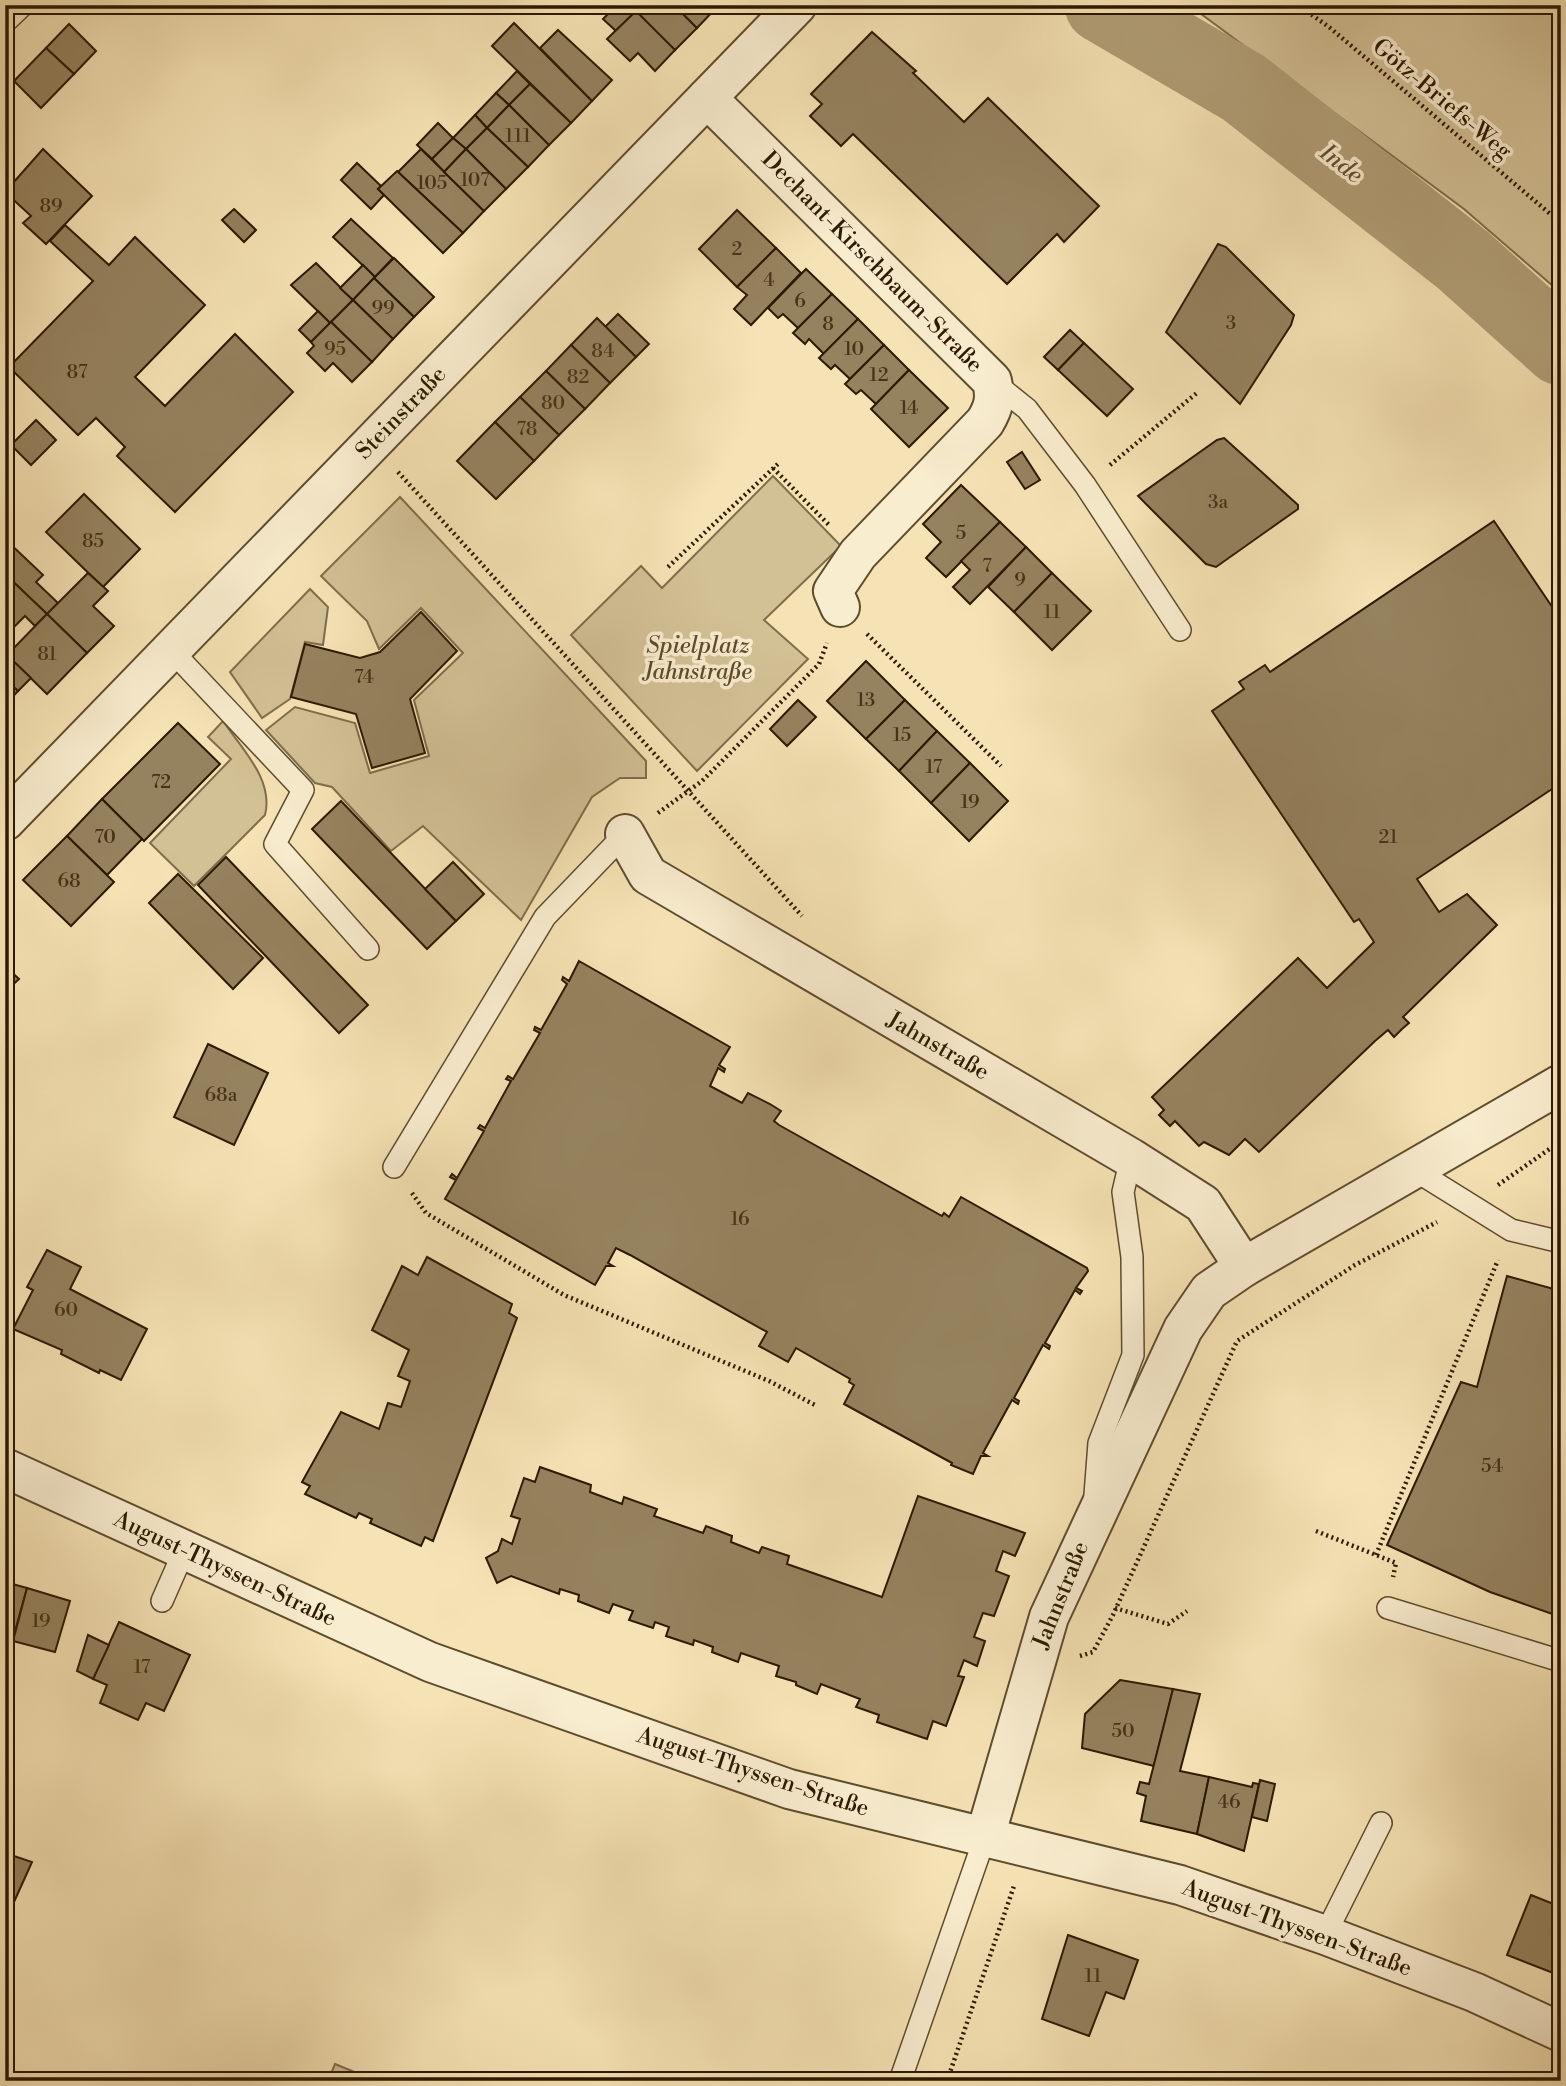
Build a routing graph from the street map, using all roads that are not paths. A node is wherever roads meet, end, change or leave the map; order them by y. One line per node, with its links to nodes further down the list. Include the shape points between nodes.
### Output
1 (23, 5): 3 (lane)
2 (797, 5): 4 (street, Steinstraße)
3 (5, 22)
4 (707, 99): 5 (street, Dechant-Kirschbaum-Straße); 8 (street, Steinstraße)
5 (992, 381): 6 (street, Dechant-Kirschbaum-Straße, via 996,394 985,422 858,554 833,591); 7 (lane, via 1027,409 1085,485)
6 (840, 607)
7 (1180, 631)
8 (171, 650): 9 (street, Steinstraße); 11 (lane, via 303,790 275,844)
9 (5, 821)
10 (625, 834): 13 (street, Jahnstraße, via 648,876); 14 (lane, via 545,917)
11 (368, 950)
12 (1561, 1084): 15 (street, Jahnstraße)
13 (1131, 1158): 17 (street, Jahnstraße, via 1203,1204); 19 (lane, via 1123,1192 1132,1257 1133,1355 1099,1443)
14 (394, 1167)
15 (1413, 1169): 16 (lane, via 1511,1230); 17 (street, Jahnstraße)
16 (1561, 1242)
17 (1244, 1267): 19 (street, Jahnstraße, via 1209,1291 1182,1329)
18 (5, 1468): 20 (street, August-Thyssen-Straße)
19 (1092, 1520): 25 (street, Jahnstraße, via 1049,1617)
20 (184, 1550): 21 (lane); 25 (street, August-Thyssen-Straße, via 430,1662 789,1789)
21 (162, 1601)
22 (1388, 1608): 23 (lane)
23 (1561, 1661)
24 (1381, 1823): 26 (lane)
25 (985, 1838): 26 (street, August-Thyssen-Straße, via 1180,1885); 28 (lane)
26 (1325, 1934): 27 (street, August-Thyssen-Straße, via 1474,1992)
27 (1561, 2032)
28 (900, 2081)

